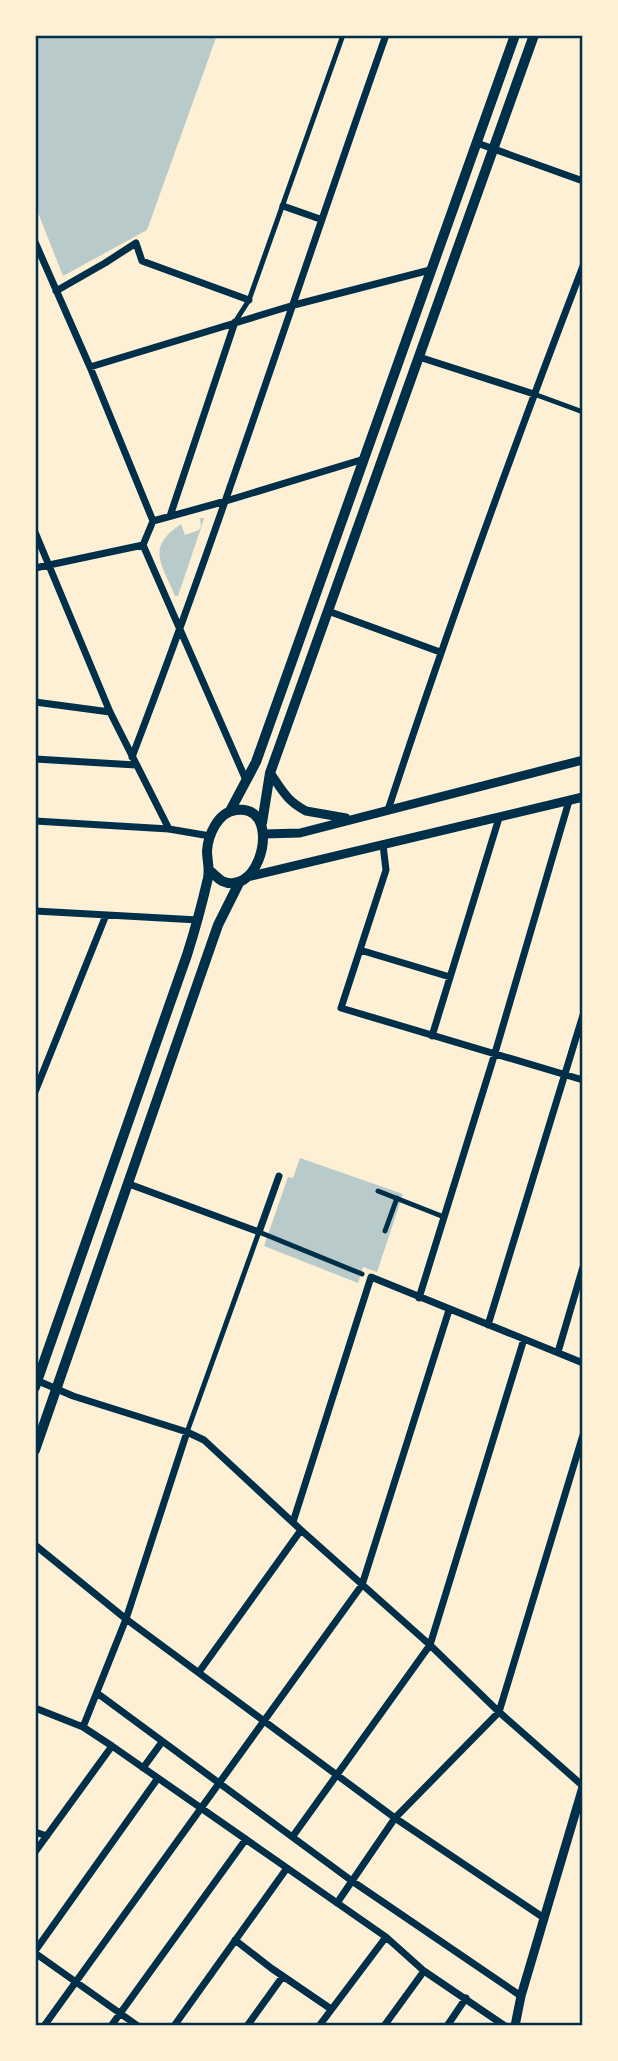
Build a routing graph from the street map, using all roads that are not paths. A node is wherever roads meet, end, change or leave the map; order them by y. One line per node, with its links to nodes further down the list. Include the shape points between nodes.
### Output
1 (343, 35): 8 (street)
2 (386, 35): 9 (street)
3 (514, 35): 5 (main road)
4 (534, 35): 6 (main road)
5 (477, 143): 6 (street); 12 (main road)
6 (493, 149): 7 (street); 17 (main road)
7 (583, 181)
8 (283, 206): 9 (street); 14 (street)
9 (320, 219): 15 (street)
10 (35, 242): 13 (street)
11 (583, 265): 19 (street)
12 (430, 270): 15 (street); 21 (main road)
13 (56, 291): 14 (street, via 136,243 142,261); 18 (street)
14 (249, 300): 16 (street)
15 (294, 305): 16 (street); 22 (street)
16 (235, 323): 18 (street); 23 (street)
17 (419, 357): 19 (street); 29 (main road)
18 (90, 367): 24 (street)
19 (534, 394): 20 (street); 31 (street)
20 (583, 412)
21 (364, 459): 22 (street); 39 (main road)
22 (226, 501): 23 (street); 30 (street)
23 (170, 516): 24 (street)
24 (153, 521): 26 (street)
25 (35, 532): 27 (street)
26 (143, 545): 27 (street); 30 (street)
27 (48, 565): 28 (street); 33 (street)
28 (35, 568)
29 (328, 611): 31 (street); 38 (main road)
30 (179, 627): 34 (street); 39 (street)
31 (440, 652): 42 (street)
32 (35, 702): 33 (street)
33 (110, 712): 34 (street)
34 (132, 757): 37 (street)
35 (35, 760): 37 (street)
36 (583, 760): 42 (street)
37 (136, 765): 47 (street)
38 (270, 773): 45 (street, via 290,802 306,811); 48 (main road)
39 (246, 780): 43 (main road)
40 (583, 797): 41 (street)
41 (569, 801): 44 (street); 61 (street)
42 (388, 810): 45 (street)
43 (230, 811): 48 (main road, via 254,813); 49 (main road)
44 (499, 818): 50 (street); 58 (street)
45 (351, 819): 48 (street, via 300,832)
46 (35, 821): 47 (street)
47 (169, 829): 49 (street)
48 (263, 829): 52 (main road)
49 (210, 836): 51 (main road)
50 (383, 845): 52 (street); 57 (street, via 386,870)
51 (210, 871): 53 (main road, via 223,881); 56 (main road)
52 (251, 876): 53 (main road)
53 (239, 883): 66 (main road, via 218,925)
54 (35, 911): 55 (street)
55 (106, 915): 56 (street); 64 (street)
56 (198, 920): 80 (main road)
57 (360, 950): 58 (street); 60 (street, via 341,1008)
58 (450, 977): 60 (street)
59 (583, 1015): 62 (street)
60 (432, 1036): 61 (street)
61 (495, 1053): 62 (street); 69 (street)
62 (565, 1075): 63 (street); 76 (street)
63 (583, 1080)
64 (35, 1092)
65 (279, 1176): 71 (street)
66 (129, 1184): 71 (street); 81 (main road)
67 (378, 1191): 68 (street)
68 (397, 1198): 69 (street); 70 (street)
69 (444, 1217): 74 (street)
70 (384, 1231)
71 (259, 1232): 73 (street); 82 (street)
72 (583, 1267): 78 (street)
73 (362, 1274)
74 (419, 1298): 75 (street); 85 (street, via 371,1277)
75 (449, 1310): 76 (street); 88 (street)
76 (488, 1325): 77 (street)
77 (524, 1339): 78 (street); 90 (street)
78 (558, 1352): 79 (street)
79 (583, 1363)
80 (36, 1382): 81 (street)
81 (57, 1389): 82 (street); 84 (main road)
82 (187, 1432): 85 (street, via 204,1440); 89 (street)
83 (583, 1435): 94 (street)
84 (35, 1450)
85 (293, 1522): 86 (street)
86 (301, 1530): 88 (street); 91 (street)
87 (35, 1545): 89 (street)
88 (362, 1585): 90 (street); 95 (street)
89 (126, 1619): 91 (street); 92 (street)
90 (430, 1645): 94 (street); 100 (street)
91 (198, 1672): 95 (street)
92 (97, 1693): 96 (street); 97 (street)
93 (35, 1709): 96 (street)
94 (499, 1712): 103 (street); 105 (street)
95 (263, 1721): 100 (street); 102 (street)
96 (83, 1727): 98 (street)
97 (162, 1742): 99 (street); 102 (street)
98 (113, 1746): 99 (street); 107 (street)
99 (143, 1768): 101 (street)
100 (337, 1774): 105 (street); 108 (street)
101 (158, 1778): 104 (street); 117 (street)
102 (219, 1783): 104 (street); 108 (street)
103 (583, 1787): 114 (street)
104 (201, 1808): 109 (street); 120 (street)
105 (395, 1818): 112 (street); 114 (street)
106 (35, 1832): 107 (street)
107 (47, 1836): 110 (street)
108 (293, 1836): 112 (street)
109 (246, 1839): 111 (street); 124 (street)
110 (35, 1852)
111 (287, 1868): 113 (street); 116 (street)
112 (352, 1881): 113 (street); 121 (street)
113 (337, 1903): 115 (street)
114 (544, 1918): 121 (street)
115 (386, 1937): 118 (street); 123 (street)
116 (235, 1940): 119 (street); 128 (street)
117 (35, 1952): 120 (street)
118 (424, 1971): 122 (street); 131 (street)
119 (283, 1976): 123 (street); 129 (street)
120 (76, 1982): 124 (street); 125 (street)
121 (522, 1996): 134 (street)
122 (466, 1998): 132 (street); 133 (street)
123 (331, 2009): 130 (street)
124 (121, 2013): 126 (street); 127 (street)
125 (44, 2026)
126 (111, 2026)
127 (138, 2026)
128 (174, 2026)
129 (247, 2026)
130 (319, 2026)
131 (384, 2026)
132 (446, 2026)
133 (505, 2026)
134 (515, 2026)

